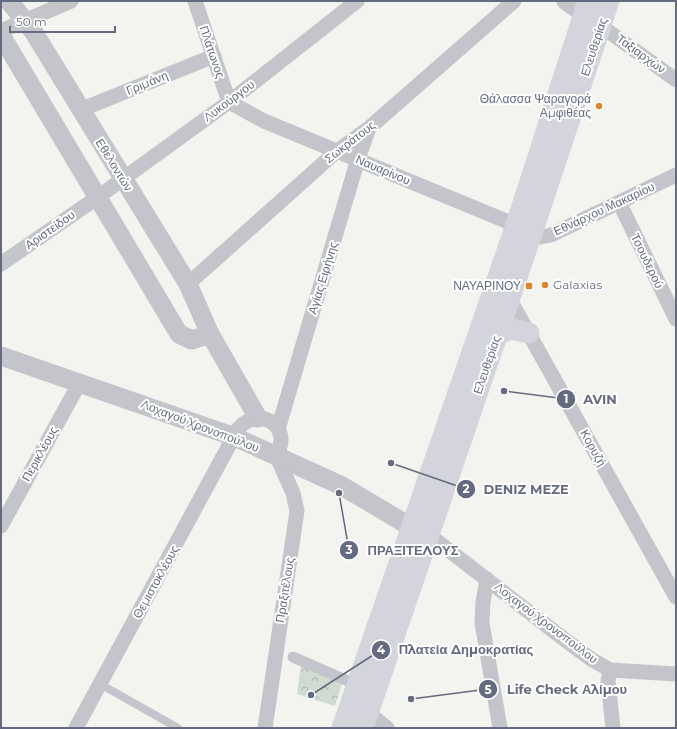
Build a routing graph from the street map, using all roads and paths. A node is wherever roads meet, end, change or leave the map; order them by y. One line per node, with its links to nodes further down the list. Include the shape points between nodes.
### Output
1 (9, 1): 9 (street, Εθελοντών)
2 (71, 1): 9 (street)
3 (195, 1): 13 (street, Πλάτωνος)
4 (357, 1): 15 (street, Λυκούργου)
5 (514, 1): 17 (street, Σωκράτους)
6 (566, 1): 8 (street, Ταξιαρχών)
7 (609, 1): 10 (main road, Ελευθερίας)
8 (586, 7): 10 (street, Ταξιαρχών); 24 (main road, Ελευθερίας)
9 (26, 21): 11 (street); 16 (street, Εθελοντών)
10 (601, 26): 14 (street, Ταξιαρχών); 25 (main road, Ελευθερίας)
11 (1, 31)
12 (1, 34): 22 (street)
13 (214, 56): 15 (street, Πλάτωνος); 16 (street, Γριμάνη)
14 (676, 80)
15 (229, 102): 18 (street, Ναυαρίνου, via 264,121); 21 (street, Λυκούργου)
16 (80, 110): 21 (street, Εθελοντών)
17 (369, 128): 18 (street, Σωκράτους); 19 (street, Αγίας Ειρήνης)
18 (337, 151): 19 (street, Ναυαρίνου); 27 (street, Σωκράτους)
19 (358, 159): 24 (street, Ναυαρίνου); 36 (street, Αγίας Ειρήνης)
20 (676, 175): 23 (street, Εθνάρχου Μακαρίου)
21 (123, 178): 22 (street, Λυκούργου); 27 (street, Εθελοντών)
22 (98, 197): 26 (street, Αριστείδου); 31 (street, via 179,334 192,340)
23 (619, 202): 25 (street, Εθνάρχου Μακαρίου, via 551,235); 29 (street, Τσουδερού)
24 (516, 225): 40 (main road, Ελευθερίας)
25 (530, 239): 28 (main road, Ελευθερίας)
26 (1, 264)
27 (188, 284): 31 (street, Εθελοντών)
28 (510, 300): 30 (street, Κορυζή); 32 (main road, Ελευθερίας)
29 (676, 319)
30 (529, 333): 32 (main road, via 511,329); 42 (street, Κορυζή)
31 (210, 334): 35 (street, Εθελοντών)
32 (498, 334): 40 (main road, Ελευθερίας)
33 (1, 356): 34 (street, Λοχαγού Χρονοπούλου)
34 (80, 382): 37 (street, Λοχαγού Χρονοπούλου); 39 (street, Περικλέους)
35 (258, 418): 36 (street, via 266,419); 37 (street, Θεμιστοκλέους, via 243,423)
36 (278, 428): 38 (street, via 282,442)
37 (235, 436): 38 (street, Λοχαγού Χρονοπούλου); 46 (street, Θεμιστοκλέους)
38 (276, 456): 40 (street, Λοχαγού Χρονοπούλου, via 342,486); 51 (street, Πραξιτέλους, via 293,493 297,511)
39 (1, 526)
40 (420, 531): 41 (street, Λοχαγού Χρονοπούλου); 47 (main road, Ελευθερίας); 48 (main road, Ελευθερίας)
41 (487, 579): 44 (street, Λοχαγού Χρονοπούλου, via 569,643); 54 (street, via 482,623)
42 (676, 597)
43 (293, 657): 47 (street)
44 (610, 670): 45 (street, Λοχαγού Χρονοπούλου); 55 (street, via 608,681)
45 (676, 674)
46 (100, 684): 49 (street, Θεμιστοκλέους); 50 (lane)
47 (357, 685): 52 (main road, Ελευθερίας)
48 (365, 721): 53 (street)
49 (76, 728)
50 (178, 728)
51 (265, 728)
52 (342, 728)
53 (387, 728)
54 (500, 728)
55 (613, 728)

